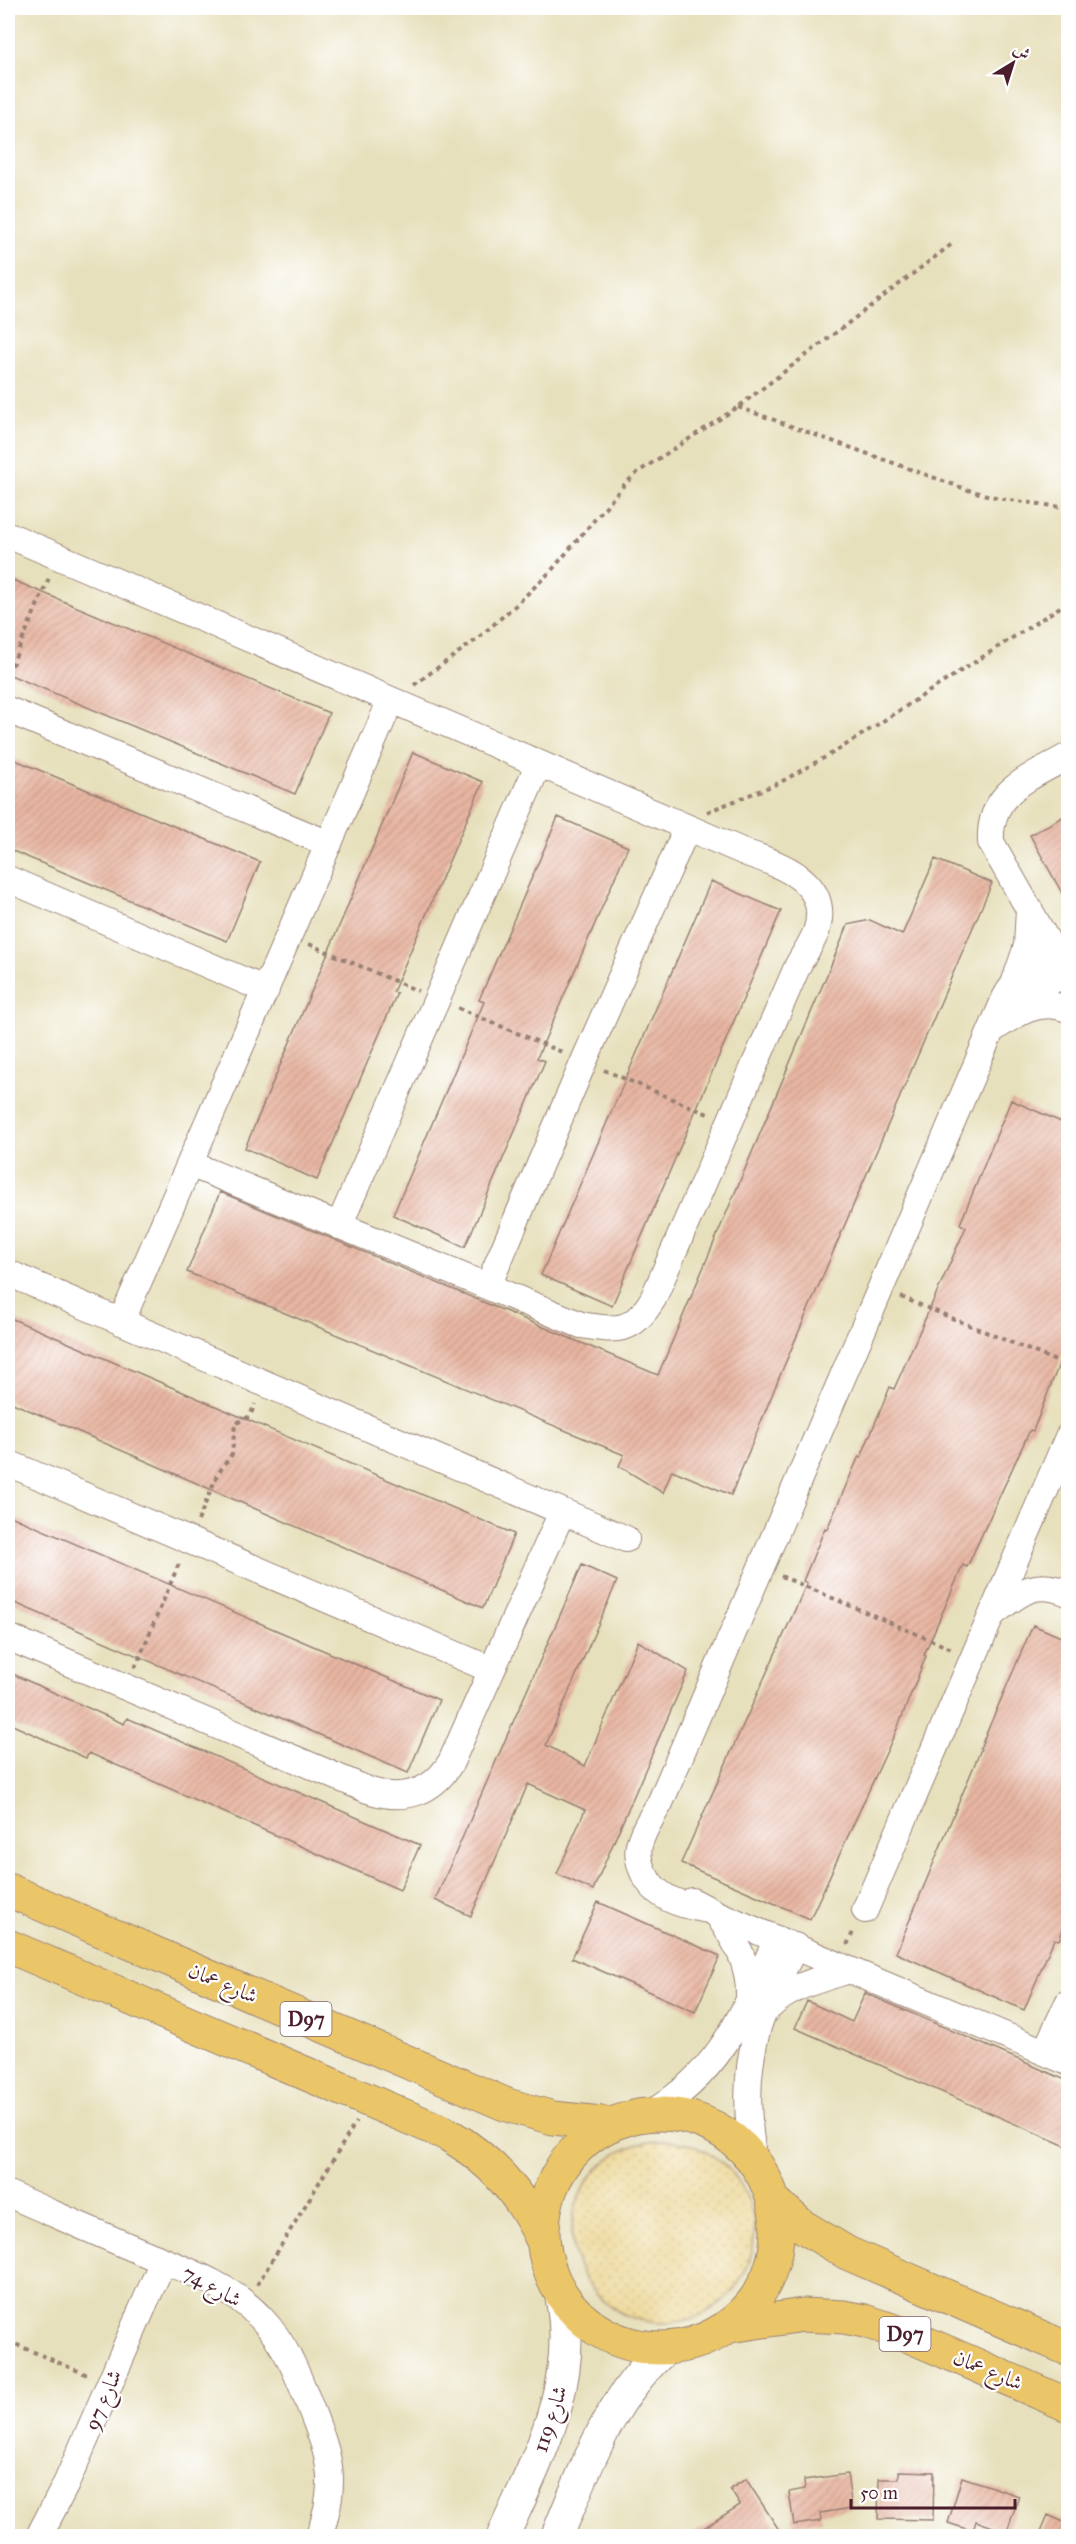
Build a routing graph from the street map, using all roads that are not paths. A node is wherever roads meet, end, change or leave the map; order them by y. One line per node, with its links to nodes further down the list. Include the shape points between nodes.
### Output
1 (8, 535): 2 (street)
2 (391, 700): 5 (street); 7 (street)
3 (8, 710): 7 (street)
4 (1068, 756): 9 (street, via 1010,790 992,817 991,842)
5 (538, 765): 6 (street); 16 (street)
6 (687, 828): 18 (street); 18 (street, via 748,854 787,880 801,902 804,928 798,965 730,1123 653,1299 626,1328 581,1325)
7 (329, 844): 12 (street)
8 (8, 879): 12 (street)
9 (1029, 909): 10 (street); 11 (street, via 1028,946)
10 (1063, 969): 11 (street, via 1026,972); 14 (street)
11 (1015, 981): 14 (street)
12 (266, 990): 15 (street)
13 (1068, 1009): 14 (street, via 1058,1005 1034,1006)
14 (997, 1020): 30 (street, via 660,1803 653,1848 658,1867 671,1885)
15 (190, 1164): 16 (street); 19 (street)
16 (339, 1226): 18 (street)
17 (8, 1274): 19 (street)
18 (488, 1286)
19 (121, 1322): 22 (street)
20 (1068, 1437): 25 (street)
21 (8, 1463): 27 (street)
22 (562, 1512): 23 (street); 27 (street)
23 (626, 1539)
24 (1068, 1593): 25 (street, via 1044,1586 1027,1589)
25 (993, 1614): 29 (street)
26 (8, 1637): 27 (street, via 368,1790 392,1796 425,1790 444,1773)
27 (492, 1670)
28 (8, 1890): 39 (main road, شارع عمان / D97, via 507,2105 553,2118)
29 (865, 1910)
30 (712, 1912): 31 (street); 35 (street, via 732,1934 744,1958)
31 (786, 1942): 33 (street); 35 (street)
32 (8, 1946): 43 (main road, D97, via 447,2134 478,2155 508,2183)
33 (850, 1970): 35 (street); 37 (street)
34 (1068, 2003): 37 (street)
35 (757, 2006): 38 (street, via 709,2064 673,2100); 40 (street, via 759,2025 747,2093)
36 (1068, 2030): 37 (street)
37 (1057, 2057)
38 (650, 2114): 39 (main road); 40 (main road, via 674,2114 709,2125 739,2145)
39 (611, 2124): 43 (main road, via 566,2160 552,2184 544,2212)
40 (753, 2161): 42 (main road)
41 (8, 2194): 44 (street, شارع 74)
42 (773, 2200): 46 (main road, via 775,2256 766,2283 751,2306); 48 (main road, D97, via 802,2226 847,2253)
43 (543, 2241): 45 (main road, via 548,2269)
44 (163, 2261): 50 (street, شارع 97, via 66,2484); 51 (street, شارع 74, via 213,2283 245,2303 285,2347 329,2466 331,2487)
45 (561, 2295): 47 (main road, via 595,2329 640,2347); 52 (street, شارع 119, via 566,2338 561,2388 549,2431)
46 (730, 2326): 47 (main road, via 688,2346); 49 (main road, شارع عمان / D97, via 803,2315 865,2321 907,2335)
47 (664, 2349): 53 (street, via 634,2380 609,2419)
48 (1068, 2349)
49 (1068, 2405)
50 (39, 2536)
51 (319, 2536)
52 (503, 2536)
53 (557, 2536)

